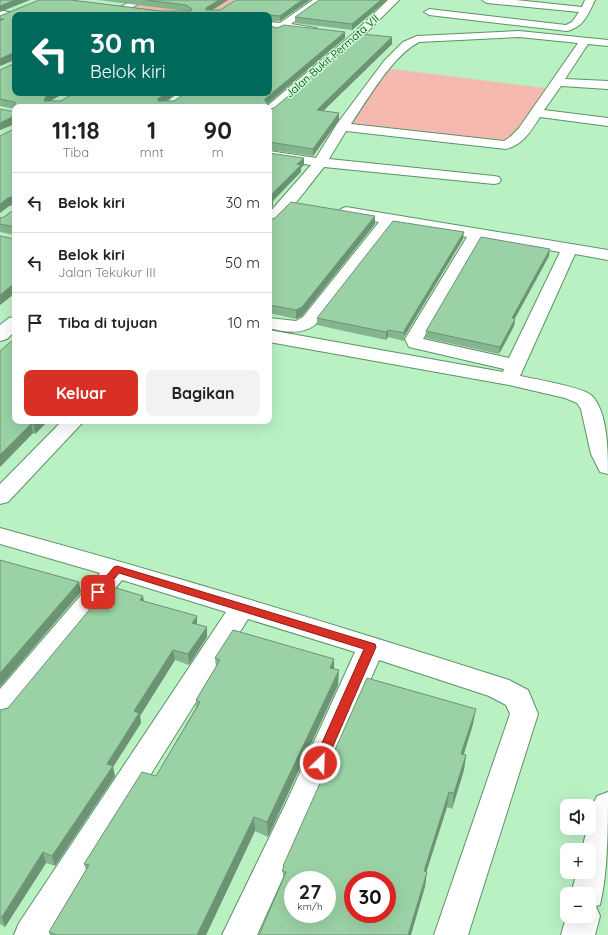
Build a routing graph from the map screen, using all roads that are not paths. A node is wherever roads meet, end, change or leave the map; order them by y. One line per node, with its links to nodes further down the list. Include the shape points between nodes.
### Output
1 (319, 0): 11 (street)
2 (394, 0): 16 (street, Jalan Bukit Permata VII)
3 (487, 0): 7 (street)
4 (590, 0): 7 (street)
5 (440, 4): 9 (street)
6 (140, 5): 8 (street)
7 (579, 8): 9 (street, via 578,22 567,28)
8 (111, 11)
9 (429, 12): 12 (street)
10 (272, 25): 11 (street)
11 (281, 26): 13 (street); 14 (street)
12 (439, 30): 17 (street, via 519,34); 26 (street, via 407,44 388,63)
13 (320, 31)
14 (272, 33)
15 (343, 33): 16 (street)
16 (358, 35): 23 (street, Jalan Bukit Permata VII)
17 (585, 41): 18 (street); 19 (street)
18 (608, 44)
19 (558, 82): 20 (street); 24 (street)
20 (608, 85)
21 (182, 96): 22 (street)
22 (170, 104)
23 (272, 108)
24 (536, 113): 25 (street); 26 (street, via 524,131 506,145)
25 (608, 122)
26 (342, 127): 28 (street)
27 (272, 155): 28 (street)
28 (320, 163): 29 (street); 32 (street, via 294,204)
29 (494, 180)
30 (331, 210): 31 (street)
31 (390, 218): 33 (street); 36 (street, via 309,321 303,326 294,327)
32 (272, 220)
33 (477, 233): 34 (street); 40 (street, via 414,339 416,343)
34 (570, 248): 35 (street); 40 (street)
35 (608, 255)
36 (272, 323)
37 (12, 325): 38 (street)
38 (0, 335)
39 (272, 336): 40 (street)
40 (512, 372): 42 (street, via 584,399 591,408 602,454)
41 (71, 424): 43 (street)
42 (608, 467)
43 (0, 497)
44 (0, 536): 45 (street)
45 (117, 569): 46 (street); 48 (street)
46 (242, 607): 47 (street); 52 (street)
47 (371, 647): 53 (street, via 300,807); 54 (street, via 499,688 518,698 524,714)
48 (0, 709)
49 (608, 806): 50 (street)
50 (590, 887)
51 (581, 923): 55 (street)
52 (31, 935)
53 (239, 935)
54 (450, 935)
55 (578, 935)

